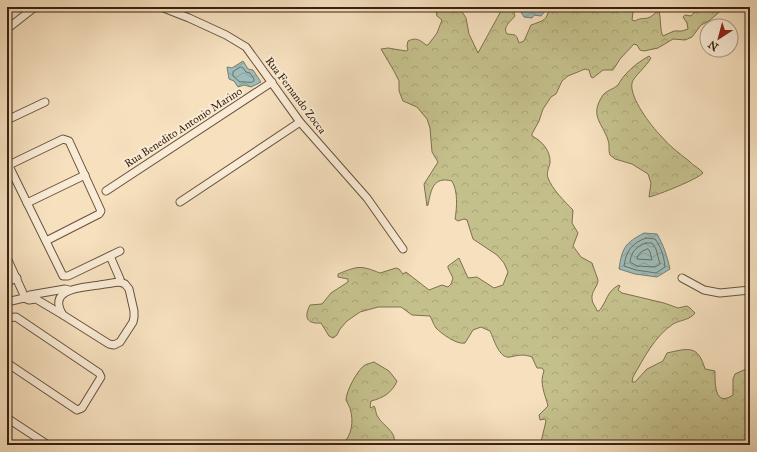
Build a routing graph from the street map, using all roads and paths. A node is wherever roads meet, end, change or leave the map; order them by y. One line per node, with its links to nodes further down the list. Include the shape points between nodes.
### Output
1 (35, 7): 3 (street)
2 (161, 7): 4 (street, Rua Fernando Zocca, via 220,32 246,47)
3 (7, 29)
4 (272, 82): 7 (street, Rua Fernando Zocca); 10 (street, Rua Benedito Antonio Marino)
5 (45, 102): 6 (street)
6 (7, 120)
7 (300, 122): 12 (street); 14 (street, Rua Fernando Zocca, via 367,198)
8 (8, 163): 9 (street, via 66,139 69,140); 11 (street)
9 (85, 175): 11 (street); 13 (street, via 101,212)
10 (106, 191)
11 (27, 202): 13 (street)
12 (180, 202)
13 (46, 241): 16 (street, via 64,276)
14 (403, 249)
15 (120, 251): 16 (street)
16 (110, 256): 21 (street)
17 (7, 258): 18 (street)
18 (16, 278): 20 (street); 24 (street)
19 (682, 278): 23 (street, via 704,290 720,293)
20 (7, 282)
21 (120, 282): 22 (street); 26 (street, via 128,287 134,311 132,322 118,343 109,344)
22 (69, 290): 24 (street); 26 (street, via 60,299)
23 (750, 290)
24 (24, 298): 25 (street); 26 (street, via 36,299)
25 (7, 302)
26 (63, 315)
27 (7, 318): 28 (street, via 16,317 100,373 101,377 82,408 77,410)
28 (7, 363)
29 (7, 418): 30 (street)
30 (48, 445)

